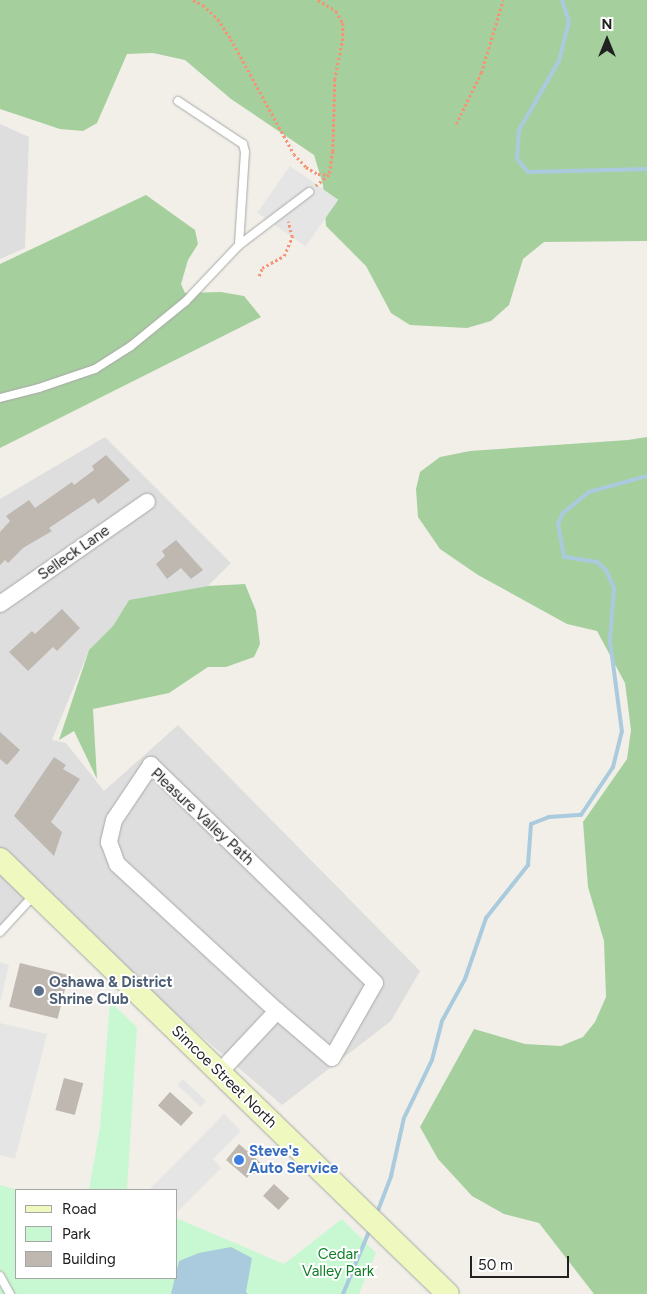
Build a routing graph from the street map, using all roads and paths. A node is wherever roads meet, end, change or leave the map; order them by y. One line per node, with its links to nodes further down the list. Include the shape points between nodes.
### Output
1 (193, 0): 6 (path, via 218,19 232,39 294,154 306,167 318,174)
2 (318, 0): 6 (path, via 336,11 343,23)
3 (503, 0): 5 (path, via 481,73)
4 (178, 101): 9 (lane, via 243,144)
5 (456, 124)
6 (329, 175): 7 (path)
7 (309, 192): 8 (lane)
8 (285, 210): 9 (lane); 10 (path, via 292,237 290,244 284,256 262,268)
9 (239, 246): 11 (lane, via 186,301 131,346 95,368)
10 (259, 276)
11 (0, 398)
12 (147, 502): 13 (street, Selleck Lane)
13 (0, 604)
14 (0, 859): 15 (main road, Simcoe Street North)
15 (34, 894): 16 (lane); 18 (main road, Simcoe Street North)
16 (0, 932)
17 (277, 1011): 17 (street, Pleasure Valley Path, via 332,1058 375,983 151,765 114,820 109,842 117,864); 18 (street)
18 (219, 1072): 21 (main road, Simcoe Street North)
19 (0, 1276): 20 (lane)
20 (10, 1294)
21 (448, 1294)

